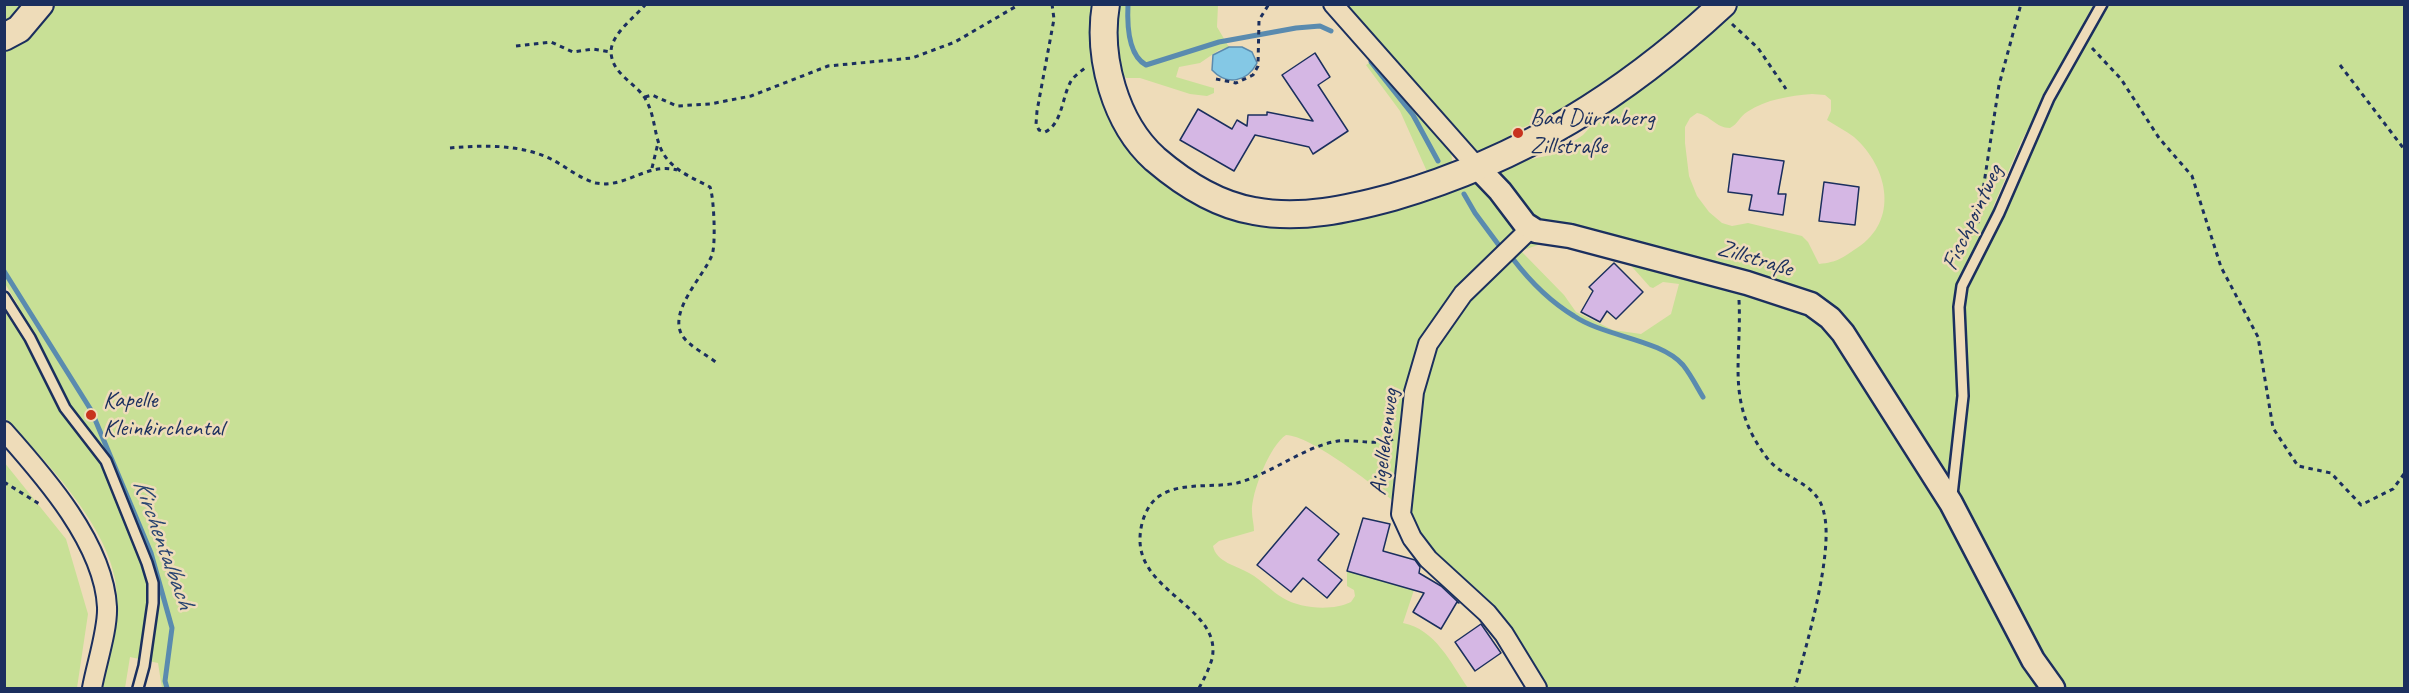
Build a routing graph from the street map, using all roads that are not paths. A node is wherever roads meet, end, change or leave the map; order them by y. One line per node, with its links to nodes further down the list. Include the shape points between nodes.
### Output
1 (40, 4): 6 (main road, via 19,29)
2 (1106, 4): 7 (main road, via 1107,56 1117,103 1128,124 1149,153 1174,175 1227,204 1256,212 1330,211 1426,187)
3 (1333, 4): 7 (street)
4 (2102, 4): 11 (lane, Fischpointweg, via 2042,113 1962,286 1959,317 1963,396)
5 (1720, 8): 7 (main road, via 1614,95 1565,125)
6 (4, 37)
7 (1478, 168): 8 (street)
8 (1530, 229): 11 (street, Zillstraße, via 1738,280 1810,304 1843,333); 14 (street, Aigellehenweg, via 1462,294 1437,327 1422,358 1409,424 1401,501 1404,525 1428,559 1487,613 1516,651)
9 (4, 297): 13 (lane, via 30,338 65,408 106,461 147,563 153,603)
10 (4, 431): 12 (street, via 86,537 103,576 108,609)
11 (1951, 503): 15 (street, Zillstraße, via 2033,660)
12 (92, 688)
13 (138, 688)
14 (1537, 688)
15 (2053, 688)

